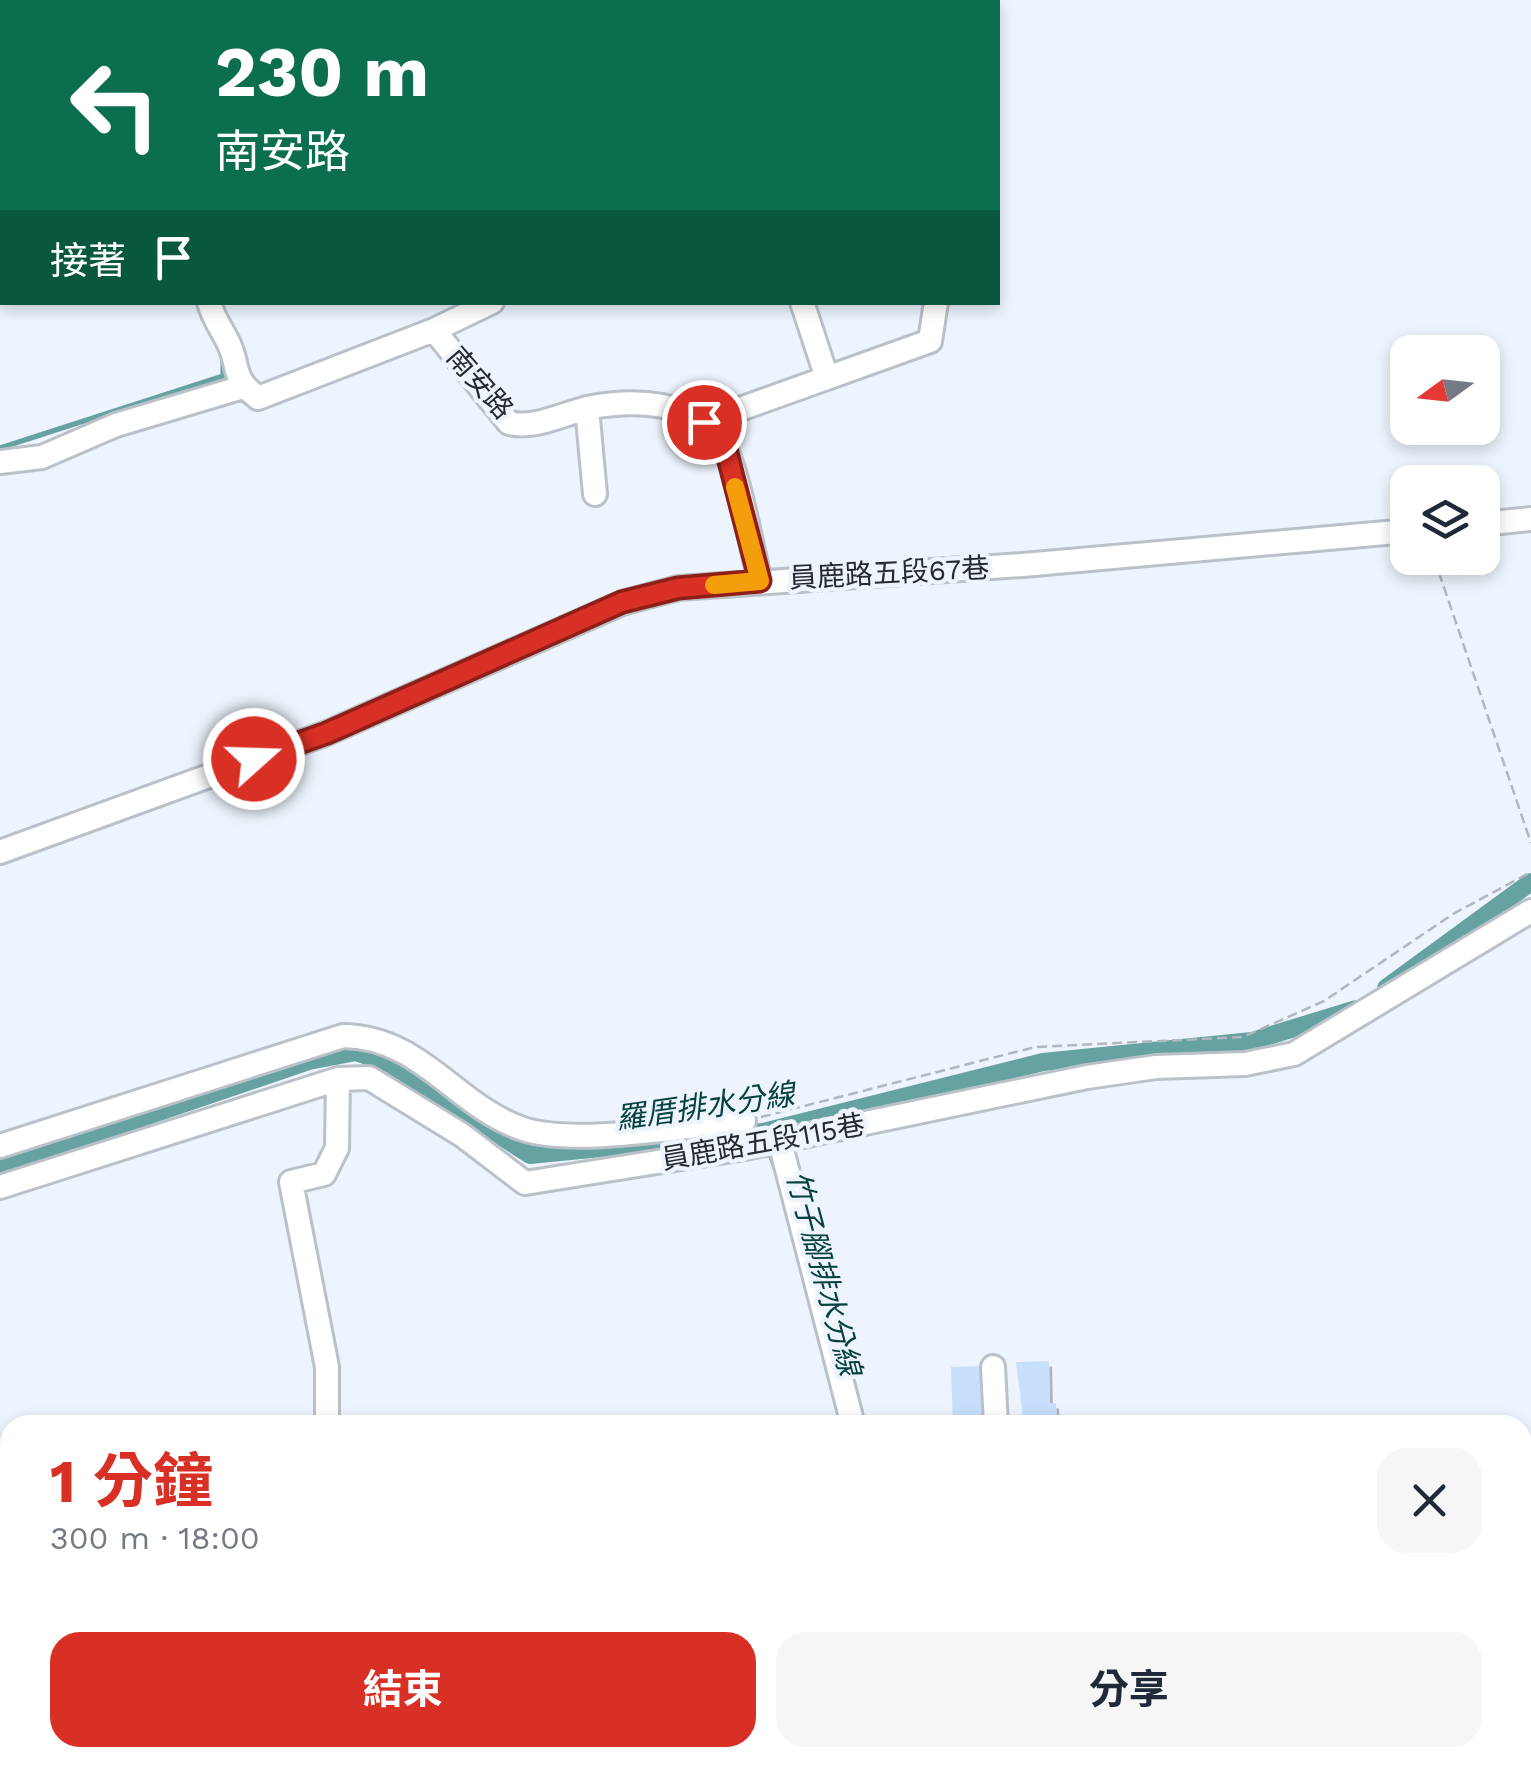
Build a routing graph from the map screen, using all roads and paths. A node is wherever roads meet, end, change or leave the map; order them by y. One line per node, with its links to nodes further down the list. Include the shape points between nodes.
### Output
1 (209, 305): 7 (street)
2 (486, 305): 5 (street)
3 (803, 305): 6 (street)
4 (936, 305): 6 (street, via 930,340)
5 (434, 330): 7 (street, 南安路, via 258,398); 8 (street, 南安路, via 509,423 521,426)
6 (826, 375): 9 (street)
7 (243, 386): 10 (street, via 116,425 42,457)
8 (587, 408): 9 (street, 南安路, via 648,402); 11 (street)
9 (704, 422): 16 (street, via 724,442)
10 (0, 462)
11 (595, 494)
12 (1531, 519): 13 (street)
13 (1500, 522)
14 (1390, 533): 16 (street, 員鹿路五段67巷)
15 (1440, 575): 17 (path)
16 (760, 581): 18 (street, 員鹿路五段67巷, via 678,588 622,602 327,733)
17 (1531, 844)
18 (0, 852)
19 (1531, 872): 22 (path, via 1454,914 1324,1001 1243,1037 1035,1047)
20 (1531, 910): 23 (street, 員鹿路五段115巷, via 1294,1054 1087,1077)
21 (338, 1080): 23 (street, 員鹿路五段115巷, via 368,1078 462,1135 525,1184); 25 (street, 員鹿路五段115巷); 27 (street, via 337,1148 324,1174 291,1182 326,1367)
22 (744, 1121): 24 (street, 員鹿路五段115巷, via 553,1136 520,1128 390,1042 343,1036)
23 (780, 1142): 28 (street)
24 (0, 1146)
25 (2, 1181)
26 (993, 1367): 29 (street)
27 (327, 1415)
28 (850, 1415)
29 (995, 1415)

